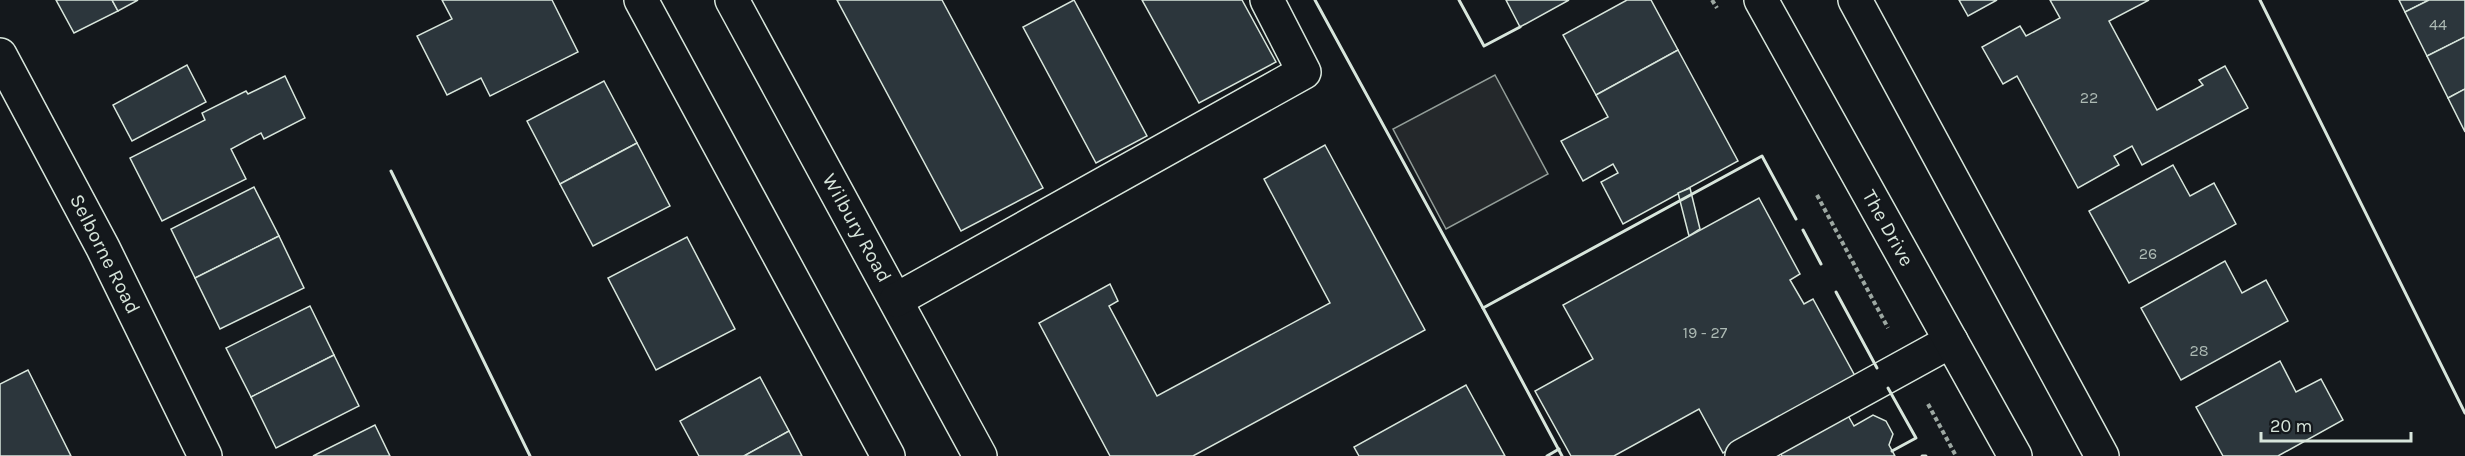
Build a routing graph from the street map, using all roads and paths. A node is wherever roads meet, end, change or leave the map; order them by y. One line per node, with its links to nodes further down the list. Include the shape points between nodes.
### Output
1 (642, 0): 14 (street)
2 (732, 0): 10 (street, Wilbury Road)
3 (1267, 0): 10 (street, via 1304,72)
4 (1712, 0): 7 (path)
5 (1761, 0): 11 (street, The Drive)
6 (1855, 0): 19 (street)
7 (1718, 10)
8 (0, 55): 13 (street, Selborne Road, via 103,248)
9 (1813, 188): 12 (path)
10 (896, 300): 15 (street, Wilbury Road)
11 (1951, 341): 12 (street); 18 (street, The Drive)
12 (1908, 365): 16 (street); 17 (path)
13 (205, 456)
14 (888, 456)
15 (980, 456)
16 (1742, 456)
17 (1956, 456)
18 (2015, 456)
19 (2102, 456)

